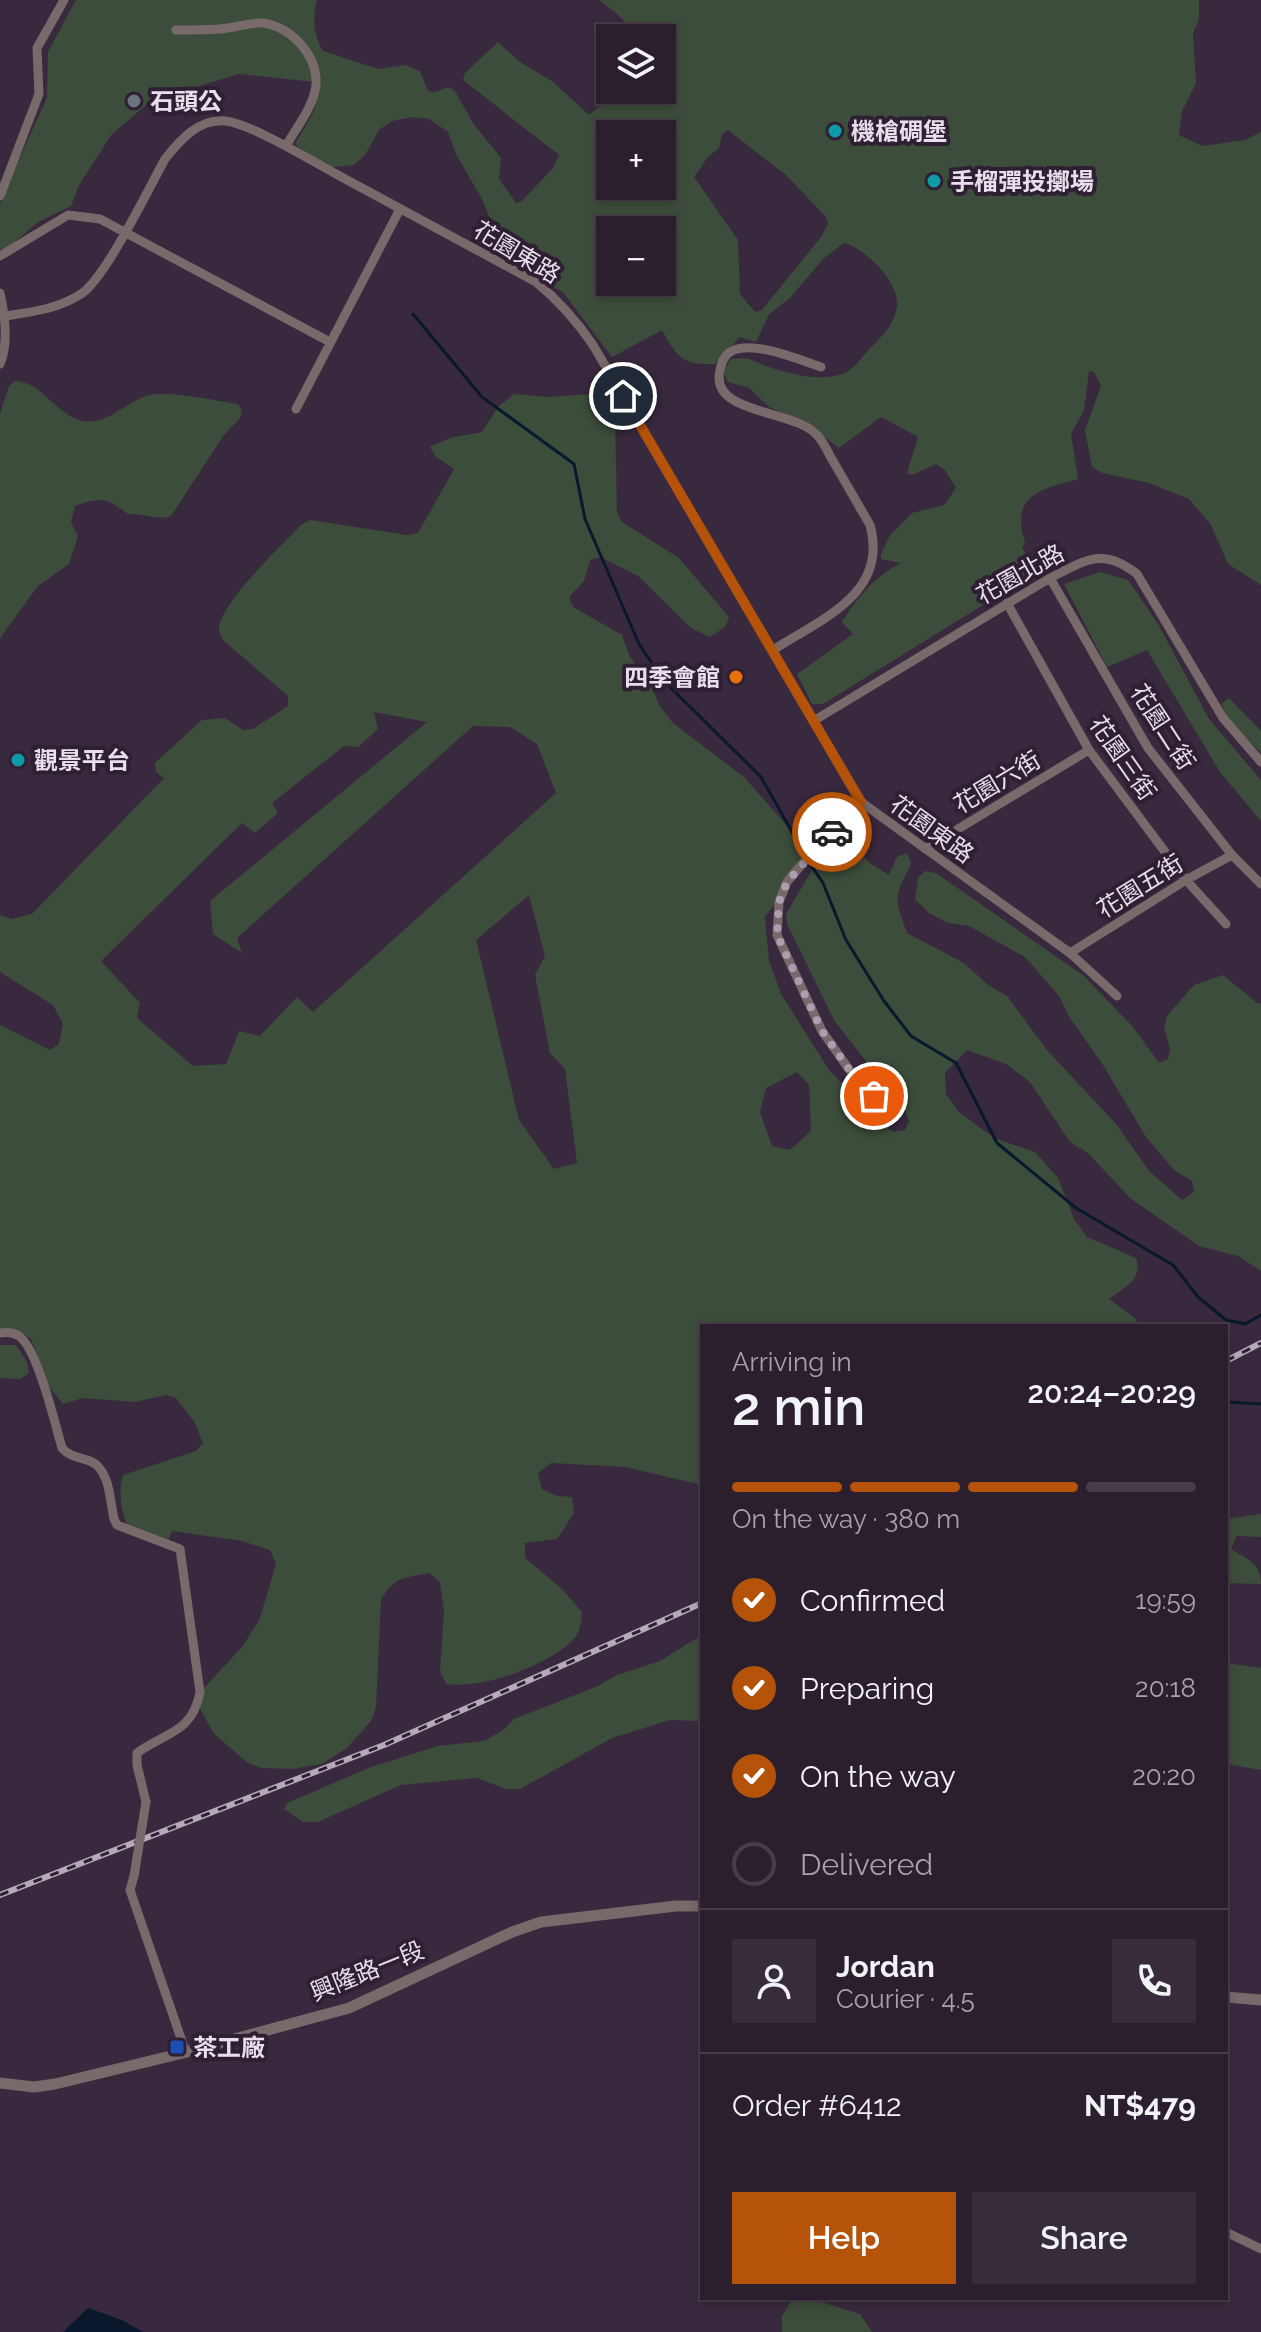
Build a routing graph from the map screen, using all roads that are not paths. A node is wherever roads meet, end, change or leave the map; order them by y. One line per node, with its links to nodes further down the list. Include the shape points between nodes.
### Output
1 (64, 0): 4 (street, via 37,48 39,94)
2 (176, 30): 3 (street, via 262,23 295,37 314,69 316,84)
3 (286, 146): 5 (street, 花園東路); 6 (street, 花園東路, via 225,121 190,132 165,159)
4 (0, 196)
5 (400, 209): 10 (street); 16 (street, 花園東路, via 536,282 578,323)
6 (124, 232): 7 (street, via 100,219 68,215); 9 (street, 花園東路, via 84,293 53,308); 10 (street)
7 (0, 256)
8 (0, 293): 9 (street)
9 (5, 316): 11 (street)
10 (330, 342): 13 (street)
11 (0, 364)
12 (821, 367): 16 (street, via 749,347 730,351 718,381 726,397 800,423 817,435 874,540 871,571 853,598)
13 (296, 409)
14 (1050, 578): 15 (street, 花園北路); 19 (street, 花園北路, via 1089,559 1106,557 1137,574 1223,718); 22 (street, 花園二街, via 1148,748)
15 (1007, 603): 17 (street, 花園北路); 18 (street, 花園三街)
16 (773, 650): 17 (street, 花園東路)
17 (815, 720): 20 (street, 花園東路)
18 (1089, 750): 21 (street, 花園六街); 23 (street, 花園三街)
19 (1261, 762)
20 (861, 802): 21 (street, 花園東路); 28 (street, via 787,882 779,902 777,935 822,1031 853,1075)
21 (925, 849): 26 (street, 花園東路)
22 (1232, 855): 23 (street, 花園五街); 24 (street, 花園二街)
23 (1186, 880): 25 (street, 花園三街); 26 (street, 花園五街)
24 (1261, 884)
25 (1226, 924)
26 (1070, 953): 27 (street, 花園東路)
27 (1117, 996)
28 (894, 1117)
29 (0, 1333): 33 (street, bridge, via 20,1336 26,1343 62,1448 95,1463 104,1474 117,1525 180,1549 200,1692 187,1722 137,1753 146,1802 130,1890)
30 (700, 1906): 33 (street, 興隆路一段, via 541,1922 349,2008)
31 (1228, 1997): 32 (street)
32 (1261, 2000)
33 (186, 2053): 34 (street, 興隆路一段, via 55,2084)
34 (0, 2083)
35 (1228, 2233): 36 (street)
36 (1261, 2249)

